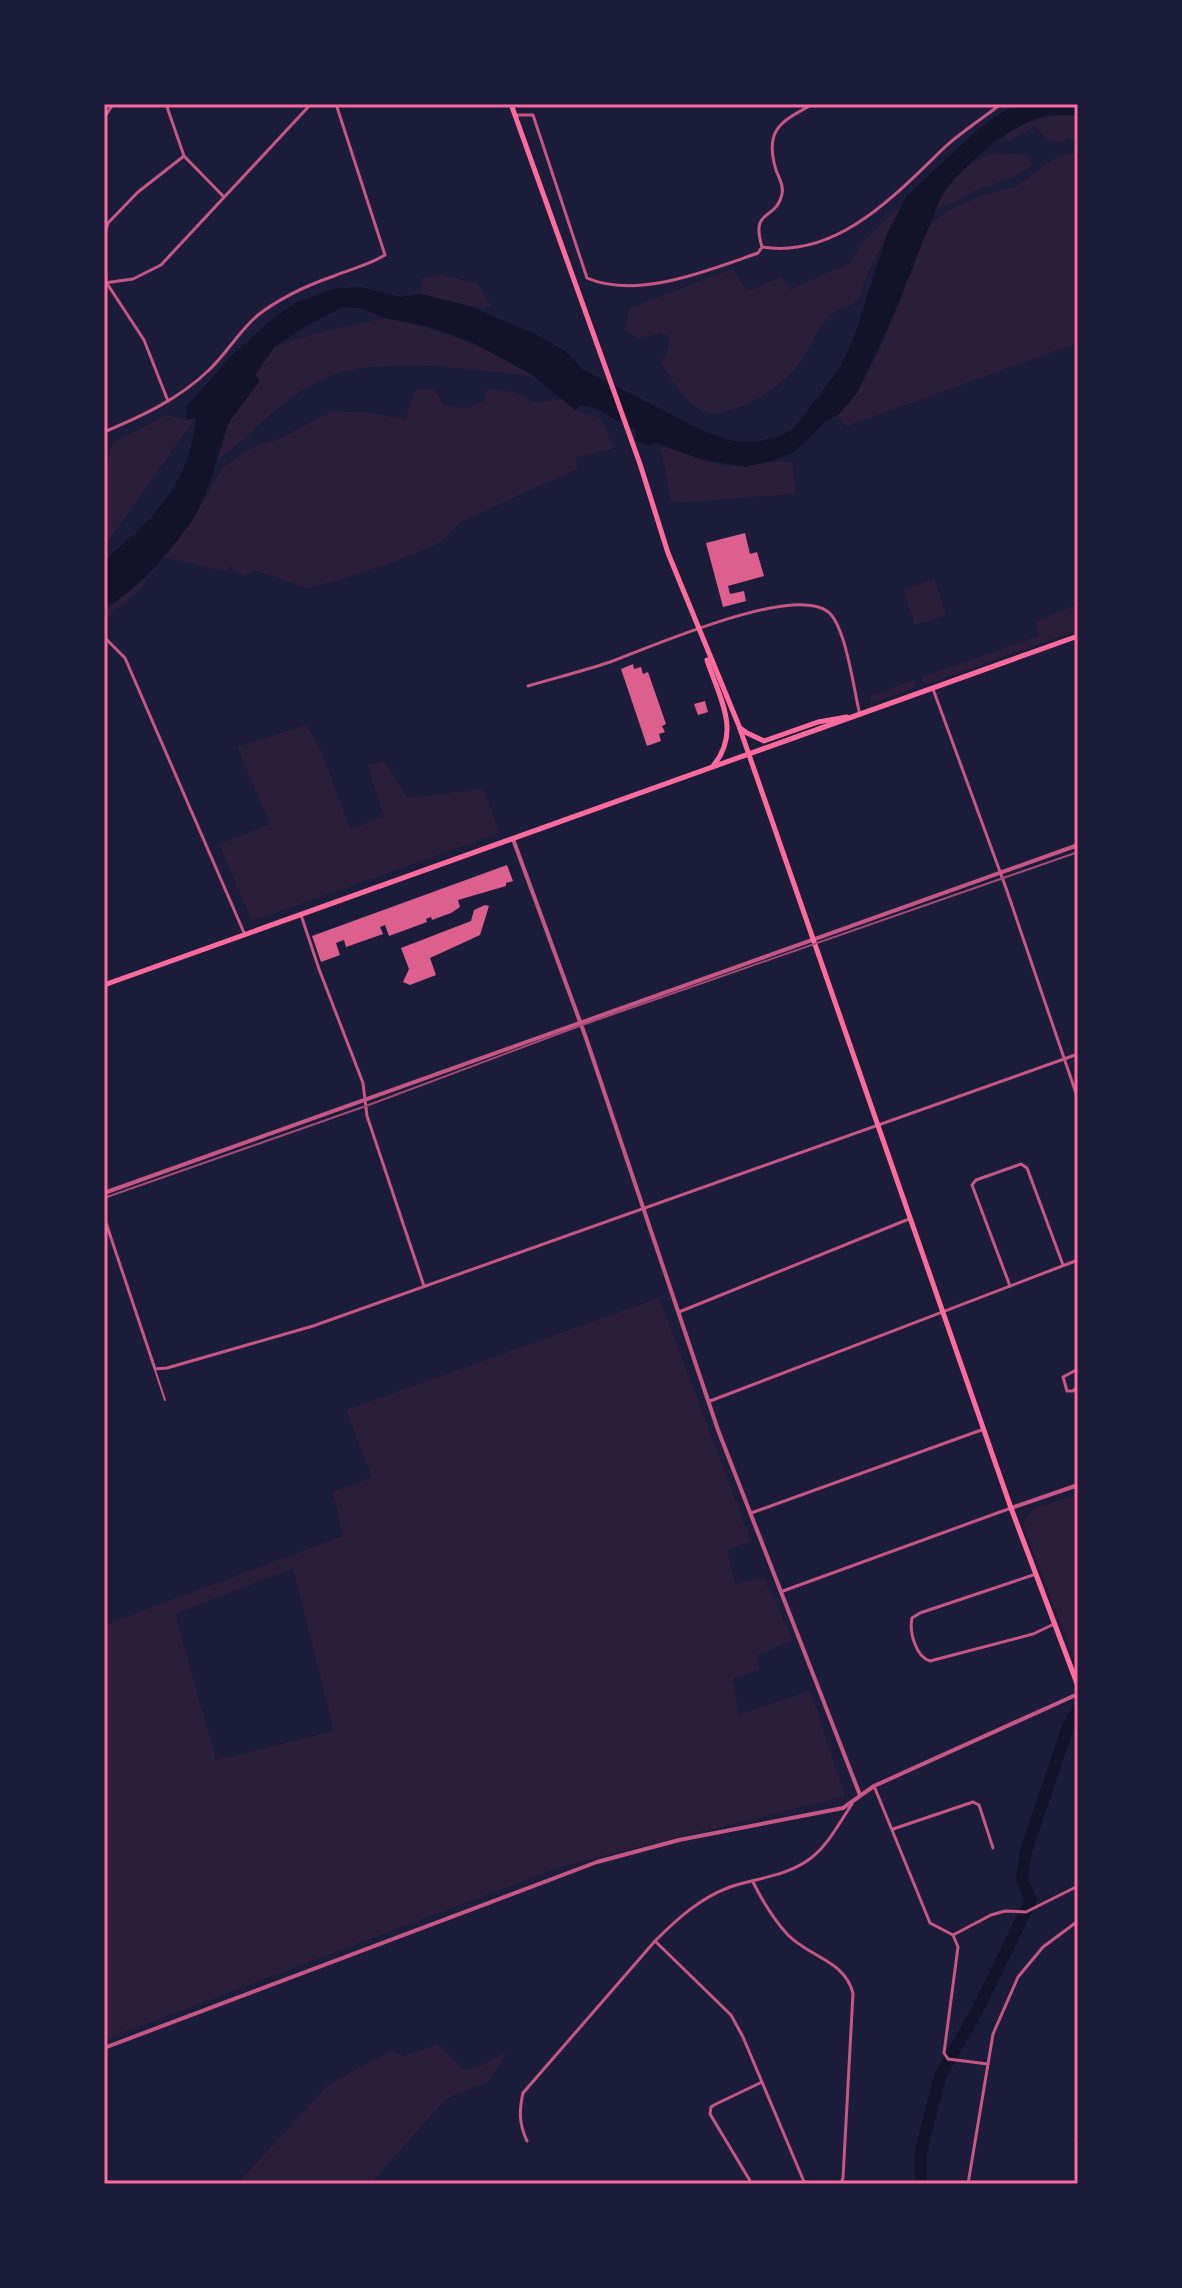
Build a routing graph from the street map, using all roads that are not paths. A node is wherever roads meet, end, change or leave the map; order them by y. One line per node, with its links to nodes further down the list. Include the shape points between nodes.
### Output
1 (113, 104): 9 (street)
2 (166, 104): 10 (street)
3 (311, 104): 11 (street)
4 (336, 104): 14 (street, via 385,255 311,284 258,316 209,370)
5 (511, 104): 8 (main road)
6 (813, 104): 12 (street, via 775,129 772,153 783,189 758,223)
7 (1001, 104): 12 (street, via 835,237 793,249)
8 (514, 115): 12 (street, via 533,115 587,278 603,285 660,283 758,253); 16 (main road)
9 (104, 118)
10 (184, 156): 11 (street); 13 (street, via 108,223)
11 (223, 196): 13 (street, via 161,265 133,279)
12 (762, 247)
13 (105, 282): 14 (street, via 144,340)
14 (168, 401): 15 (street)
15 (104, 432)
16 (697, 629): 19 (street); 21 (street, via 774,607 816,606 827,611 840,631); 22 (main road); 24 (main road, via 729,729 723,754)
17 (1078, 636): 20 (main road)
18 (104, 637): 29 (street, via 125,658)
19 (528, 686)
20 (933, 689): 21 (main road); 27 (street)
21 (860, 715): 22 (main road, via 818,722 764,741); 23 (main road)
22 (739, 726): 23 (main road)
23 (748, 756): 24 (main road); 30 (main road)
24 (709, 770): 25 (main road)
25 (513, 839): 28 (main road); 32 (street)
26 (1078, 845): 27 (street)
27 (1000, 872): 30 (street); 34 (street)
28 (301, 915): 29 (main road); 36 (street)
29 (245, 935): 31 (main road)
30 (812, 939): 32 (street); 37 (main road)
31 (104, 985)
32 (581, 1022): 36 (street); 39 (street)
33 (1078, 1054): 34 (street)
34 (1064, 1058): 35 (street); 37 (street)
35 (1078, 1099)
36 (366, 1100): 38 (street); 45 (street)
37 (877, 1124): 39 (street); 41 (main road)
38 (104, 1193)
39 (642, 1207): 45 (street); 46 (street)
40 (104, 1217): 48 (street)
41 (909, 1219): 46 (street); 47 (main road)
42 (1078, 1260): 43 (street)
43 (1063, 1265): 44 (street); 44 (street, via 1027,1168 1021,1164 976,1180 972,1185)
44 (1010, 1286): 47 (street)
45 (424, 1287): 48 (street, via 313,1326)
46 (679, 1312): 52 (street)
47 (943, 1312): 52 (street); 53 (main road)
48 (155, 1369): 51 (lane)
49 (1078, 1369): 50 (street, via 1063,1377 1067,1391)
50 (1078, 1386)
51 (165, 1400)
52 (710, 1401): 56 (street)
53 (984, 1429): 55 (main road); 56 (street)
54 (1078, 1485): 55 (street)
55 (1011, 1508): 57 (main road); 58 (street)
56 (751, 1513): 58 (street)
57 (1036, 1574): 59 (main road); 59 (street, via 912,1618 919,1655 930,1661)
58 (783, 1591): 63 (street)
59 (1055, 1624): 60 (main road)
60 (1078, 1686)
61 (1078, 1694): 62 (street)
62 (874, 1786): 63 (street); 65 (street)
63 (860, 1795): 64 (street)
64 (852, 1804): 67 (street, via 810,1859); 72 (street, via 597,1862)
65 (893, 1829): 66 (street, via 973,1802 979,1805); 70 (street, via 930,1923)
66 (993, 1848)
67 (753, 1882): 71 (street, via 713,1895); 80 (street, via 790,1937 850,1981)
68 (1078, 1886): 70 (street, via 1026,1912 991,1915)
69 (1078, 1921): 73 (street, via 1043,1947 1018,1977 993,2034)
70 (953, 1935): 73 (street, via 958,1947 943,2047 950,2059)
71 (655, 1941): 74 (street, via 731,2015); 77 (street, via 523,2093 520,2128)
72 (104, 2048)
73 (988, 2064): 81 (street)
74 (762, 2082): 78 (street, via 711,2107 710,2114); 79 (street)
75 (1078, 2131): 76 (street)
76 (1076, 2139)
77 (527, 2141)
78 (752, 2184)
79 (805, 2184)
80 (841, 2184)
81 (968, 2184)

